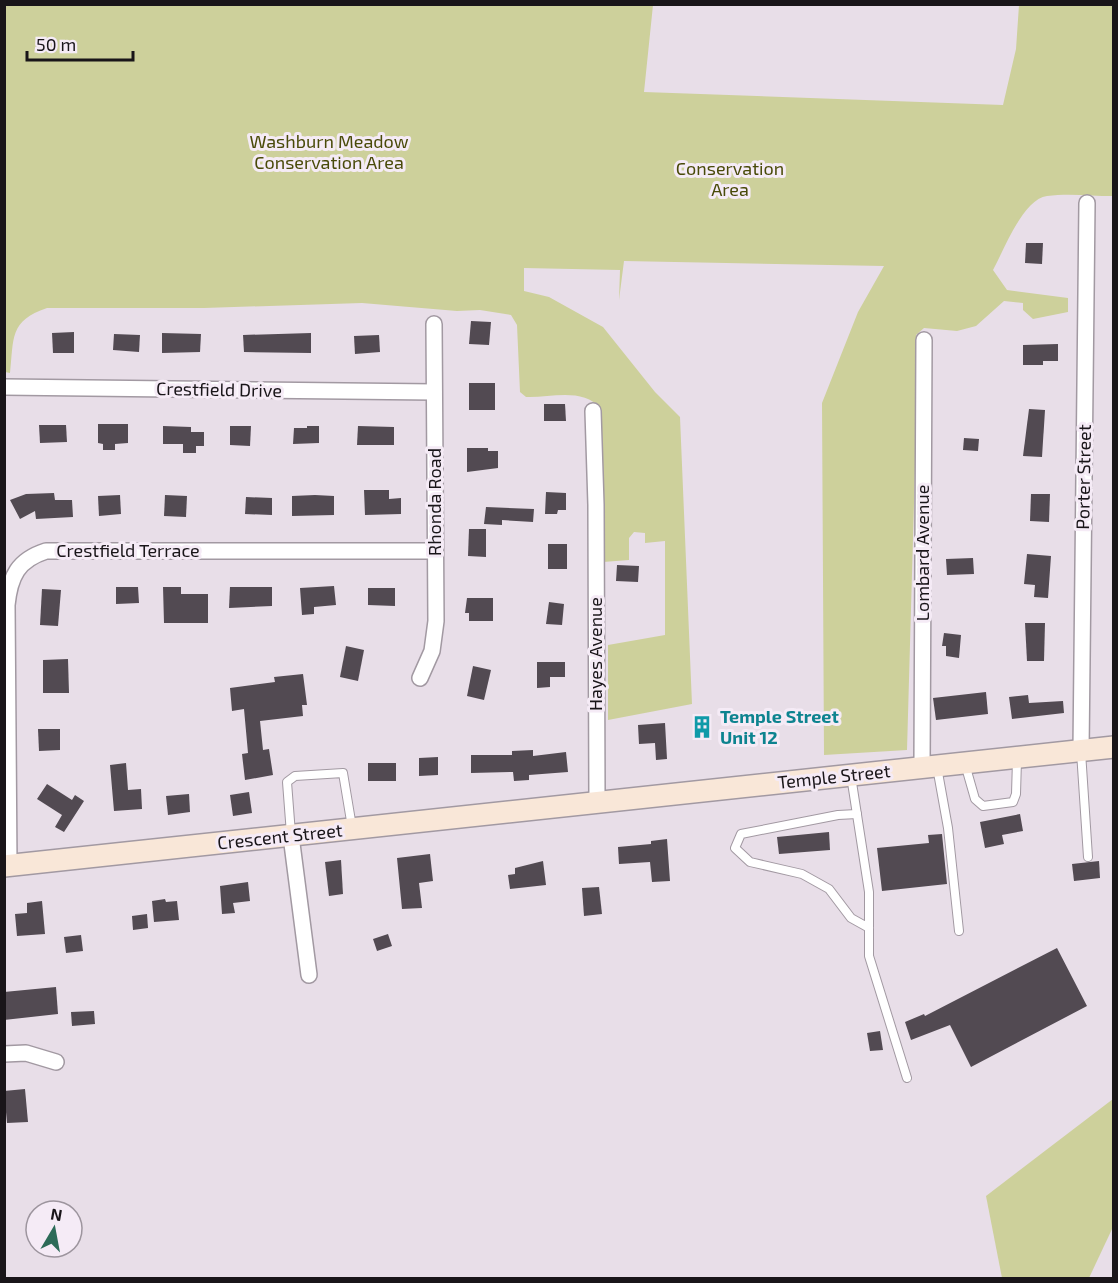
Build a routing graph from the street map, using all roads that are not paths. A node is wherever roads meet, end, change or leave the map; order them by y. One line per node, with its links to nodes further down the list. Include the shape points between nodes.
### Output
1 (1087, 203): 10 (street, Porter Street)
2 (434, 324): 5 (street, Rhonda Road)
3 (924, 340): 13 (street, Lombard Avenue)
4 (4, 387): 5 (street, Crestfield Drive)
5 (434, 392): 7 (street, Rhonda Road)
6 (593, 411): 15 (street, Hayes Avenue)
7 (435, 551): 8 (street, Rhonda Road, via 435,637); 21 (street, Crestfield Terrace, via 46,551 19,564 12,577 7,605)
8 (420, 678)
9 (1113, 747): 10 (main road, Temple Street)
10 (1081, 751): 11 (main road, Temple Street); 20 (lane)
11 (1017, 757): 12 (main road, Temple Street); 12 (lane, via 1016,794 1012,802 983,806 975,799)
12 (964, 762): 13 (main road, Temple Street)
13 (929, 766): 14 (main road, Temple Street); 23 (lane, via 948,828)
14 (851, 775): 15 (main road, Temple Street); 17 (lane)
15 (597, 802): 16 (main road, Temple Street)
16 (555, 807): 18 (main road, Crescent Street)
17 (857, 814): 22 (lane, via 869,891); 22 (lane, via 741,834 735,848 750,862 802,874 830,889 851,918)
18 (352, 829): 19 (main road, Crescent Street); 19 (lane, via 343,773 295,776 287,782)
19 (291, 836): 21 (main road, Crescent Street); 24 (street)
20 (1088, 857)
21 (7, 866)
22 (869, 928): 27 (lane, via 869,956)
23 (959, 932)
24 (309, 975)
25 (4, 1054): 26 (street, via 26,1053)
26 (56, 1062)
27 (907, 1078)

